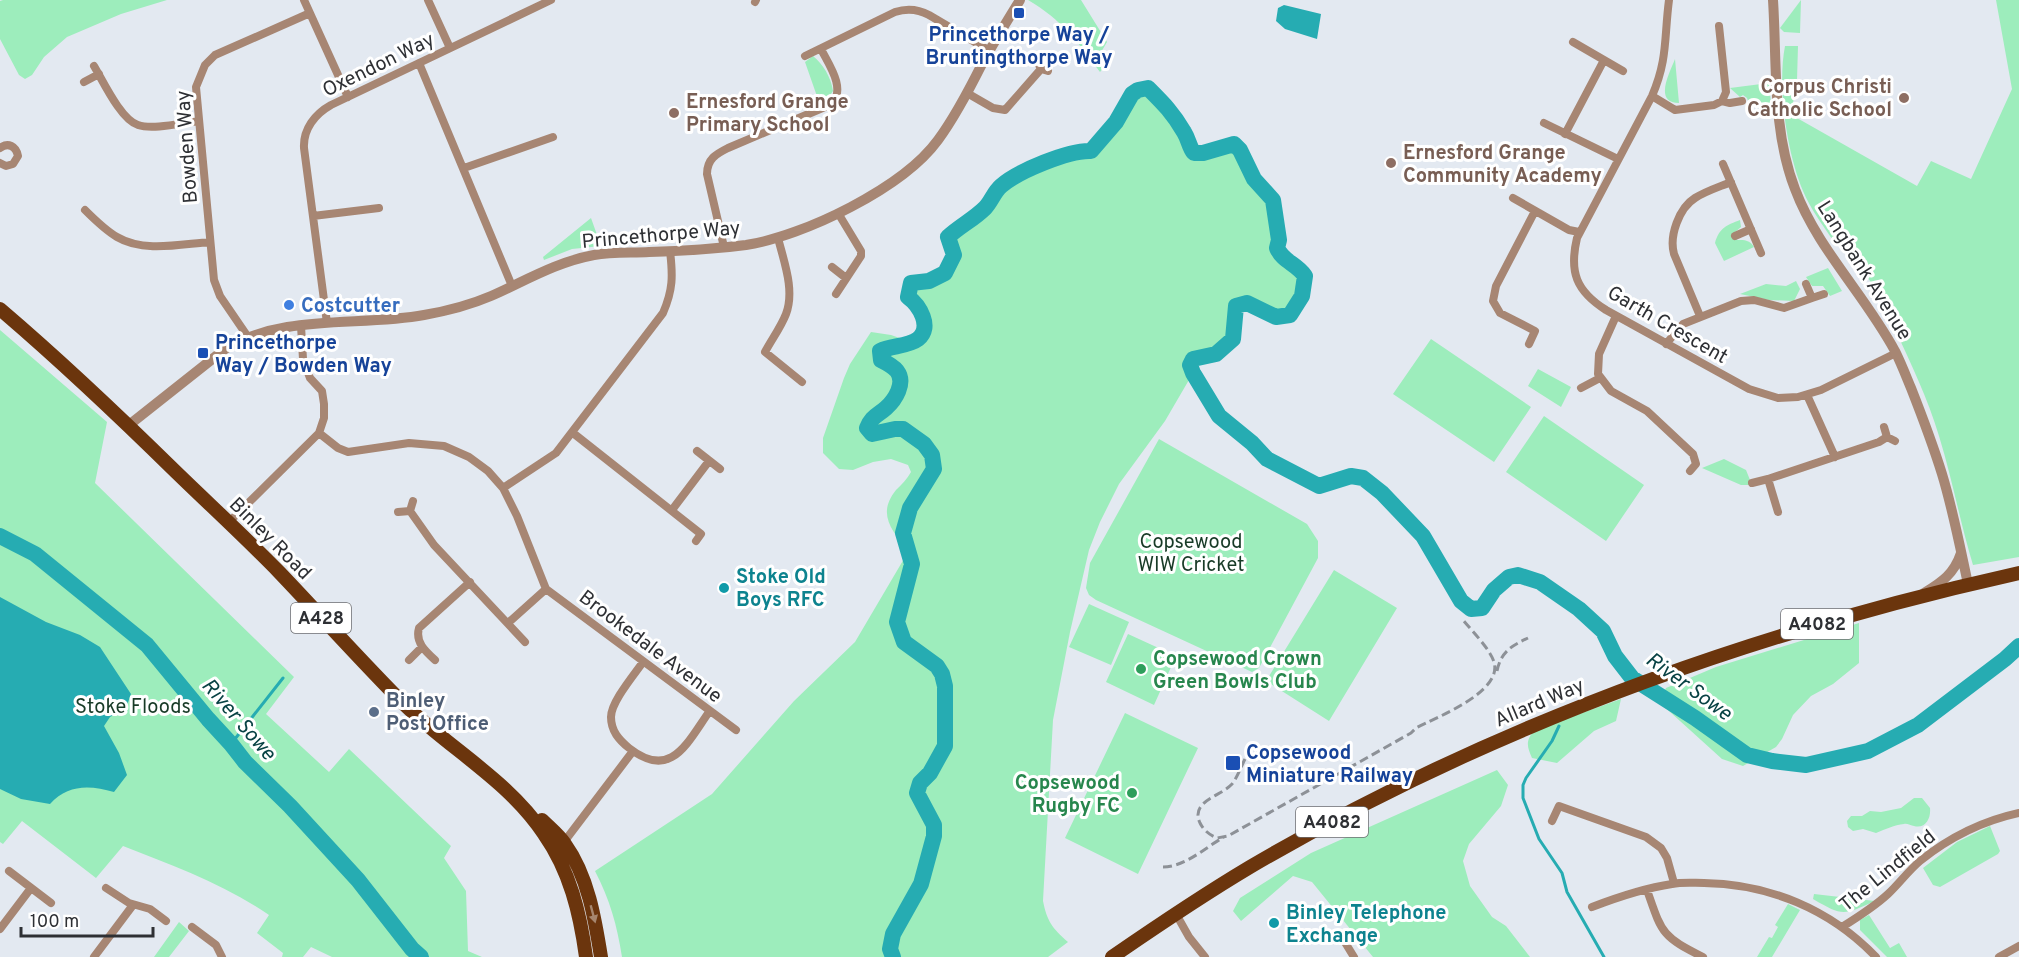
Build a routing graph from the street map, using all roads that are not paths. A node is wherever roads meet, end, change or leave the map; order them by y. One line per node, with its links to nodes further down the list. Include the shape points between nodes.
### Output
1 (304, 0): 7 (street)
2 (428, 0): 10 (street)
3 (551, 0): 10 (street, Oxendon Way)
4 (1020, 0): 12 (street, Princethorpe Way)
5 (1669, 0): 20 (street, Garth Crescent, via 1663,67)
6 (1773, 0): 63 (street, Langbank Avenue, via 1781,131 1795,189 1826,246 1880,323)
7 (310, 13): 21 (street); 24 (street, Bowden Way, via 223,50 209,60 196,87)
8 (1719, 26): 22 (street, via 1726,92)
9 (1573, 42): 14 (street)
10 (450, 48): 15 (street, Oxendon Way)
11 (821, 49): 12 (street, via 895,12 907,10 929,15); 13 (street); 45 (street, via 838,87 834,102 728,148 709,162 707,174)
12 (990, 51): 19 (street, Princethorpe Way)
13 (805, 56)
14 (1604, 60): 17 (street); 26 (street)
15 (419, 63): 21 (street, Oxendon Way); 32 (street)
16 (1042, 67): 19 (street, via 1005,110 993,108)
17 (1623, 71)
18 (84, 82): 24 (street, via 96,70 133,123 149,126)
19 (967, 93): 38 (street, Princethorpe Way, via 938,141 922,159 896,181)
20 (1652, 96): 22 (street, via 1675,110 1714,105); 29 (street, Garth Crescent)
21 (348, 97): 39 (street, Oxendon Way, via 321,111 304,137)
22 (1722, 100): 23 (street)
23 (1742, 101)
24 (198, 121): 44 (street, Bowden Way)
25 (1544, 123): 26 (street)
26 (1565, 134): 29 (street)
27 (554, 137): 32 (street)
28 (0, 148): 30 (street, via 10,145 18,156 13,164)
29 (1618, 159): 41 (street, Garth Crescent)
30 (0, 163)
31 (1723, 164): 33 (street)
32 (464, 168): 51 (street)
33 (1731, 182): 40 (street); 57 (street, via 1693,200 1673,233 1674,254)
34 (1513, 198): 37 (street)
35 (379, 208): 39 (street)
36 (85, 210): 44 (street, via 115,236 131,244 152,247)
37 (1535, 211): 41 (street); 61 (street, via 1496,286 1493,301 1500,313 1536,331)
38 (838, 213): 43 (street, Princethorpe Way); 49 (street, via 861,251)
39 (313, 216): 58 (street, Oxendon Way)
40 (1751, 229): 42 (street); 47 (street)
41 (1579, 232): 56 (street, Garth Crescent, via 1573,262 1576,278 1593,301)
42 (1735, 236)
43 (778, 238): 45 (street, Princethorpe Way); 65 (street, via 789,300 786,314 765,352)
44 (210, 242): 60 (street, Bowden Way, via 217,289)
45 (724, 248): 46 (street, Princethorpe Way)
46 (670, 251): 51 (street, Princethorpe Way, via 600,254 577,259); 71 (street, via 671,295 663,313)
47 (1761, 253)
48 (832, 267): 49 (street)
49 (846, 278): 52 (street)
50 (1806, 284): 54 (street)
51 (512, 286): 58 (street, Princethorpe Way, via 477,301 424,315)
52 (836, 294)
53 (1824, 294): 54 (street)
54 (1812, 298): 57 (street, via 1784,308 1754,300 1740,301)
55 (0, 309): 68 (main road, Binley Road / A428)
56 (1616, 316): 62 (street, Garth Crescent); 64 (street, via 1597,360)
57 (1700, 316): 62 (street, via 1683,324)
58 (327, 323): 59 (street, Princethorpe Way)
59 (301, 326): 60 (street, Princethorpe Way); 70 (street, via 303,359 310,378 322,391 324,418)
60 (248, 337): 68 (street, Princethorpe Way, via 219,353)
61 (1529, 344)
62 (1666, 344): 67 (street, Garth Crescent, via 1757,393 1785,399)
63 (1896, 353): 67 (street, Garth Crescent); 87 (street, Langbank Avenue, via 1943,475)
64 (1600, 378): 66 (street); 76 (street, via 1611,391 1647,411 1693,454 1695,464)
65 (802, 382)
66 (1581, 388)
67 (1807, 395): 73 (street)
68 (129, 425): 85 (main road, Binley Road / A428)
69 (1884, 427): 73 (street, via 1891,439)
70 (319, 433): 79 (street, via 348,452 409,443 444,446 469,457); 85 (street)
71 (573, 433): 79 (street, via 556,453); 81 (street)
72 (697, 451): 74 (street)
73 (1836, 457): 77 (street)
74 (709, 461): 75 (street); 81 (street)
75 (720, 469)
76 (1690, 471)
77 (1768, 479): 78 (street); 84 (street)
78 (1752, 483)
79 (503, 488): 91 (street)
80 (413, 501): 82 (street)
81 (672, 510): 86 (street, via 701,534)
82 (410, 511): 83 (street); 89 (street, via 434,545)
83 (398, 512)
84 (1778, 512)
85 (229, 522): 102 (main road, Binley Road / A428, via 407,707)
86 (696, 541)
87 (1961, 552): 90 (street, Langbank Avenue); 92 (street, via 1952,573)
88 (2019, 573): 90 (main road, Allard Way / A4082)
89 (470, 582): 93 (street); 95 (street, via 422,624 417,633)
90 (1968, 584): 92 (main road, Allard Way / A4082)
91 (546, 589): 93 (street); 98 (street, Brookedale Avenue)
92 (1918, 596): 115 (main road, Allard Way / A4082, via 1668,672 1526,728 1313,832)
93 (508, 623): 94 (street)
94 (525, 642)
95 (422, 647): 96 (street); 97 (street)
96 (409, 660)
97 (435, 660)
98 (643, 662): 99 (street, Brookedale Avenue); 101 (street, via 613,707 611,717 616,735)
99 (709, 712): 100 (street, Brookedale Avenue); 101 (street, via 677,755 651,761)
100 (736, 730)
101 (633, 751): 106 (street)
102 (520, 802): 105 (main road, Binley Road / A428); 106 (main road, A428)
103 (2019, 813): 118 (street, The Lindfield, via 1981,823 1945,843 1873,906)
104 (1552, 821): 108 (street, via 1559,806 1646,837 1661,848)
105 (549, 841): 106 (street); 124 (main road, Binley Road / A428, via 578,908)
106 (564, 842): 125 (main road, A428, one-way to 125, via 585,883)
107 (9, 871): 109 (street)
108 (1674, 883): 111 (street); 118 (street, via 1759,888 1802,904)
109 (31, 888): 112 (street); 119 (street)
110 (106, 888): 113 (street)
111 (1647, 890): 114 (street); 129 (street, via 1667,936)
112 (51, 903)
113 (133, 905): 116 (street, via 150,909); 122 (street)
114 (1592, 907)
115 (1176, 914): 126 (main road, Allard Way / A4082); 127 (street)
116 (166, 921)
117 (192, 927): 123 (street, via 216,945)
118 (1842, 927): 130 (street)
119 (0, 929)
120 (1346, 944): 128 (street)
121 (2016, 951): 131 (street)
122 (94, 957)
123 (222, 957)
124 (585, 957)
125 (601, 957)
126 (1112, 957)
127 (1205, 957)
128 (1354, 957)
129 (1703, 957)
130 (1876, 957)
131 (1999, 957)

